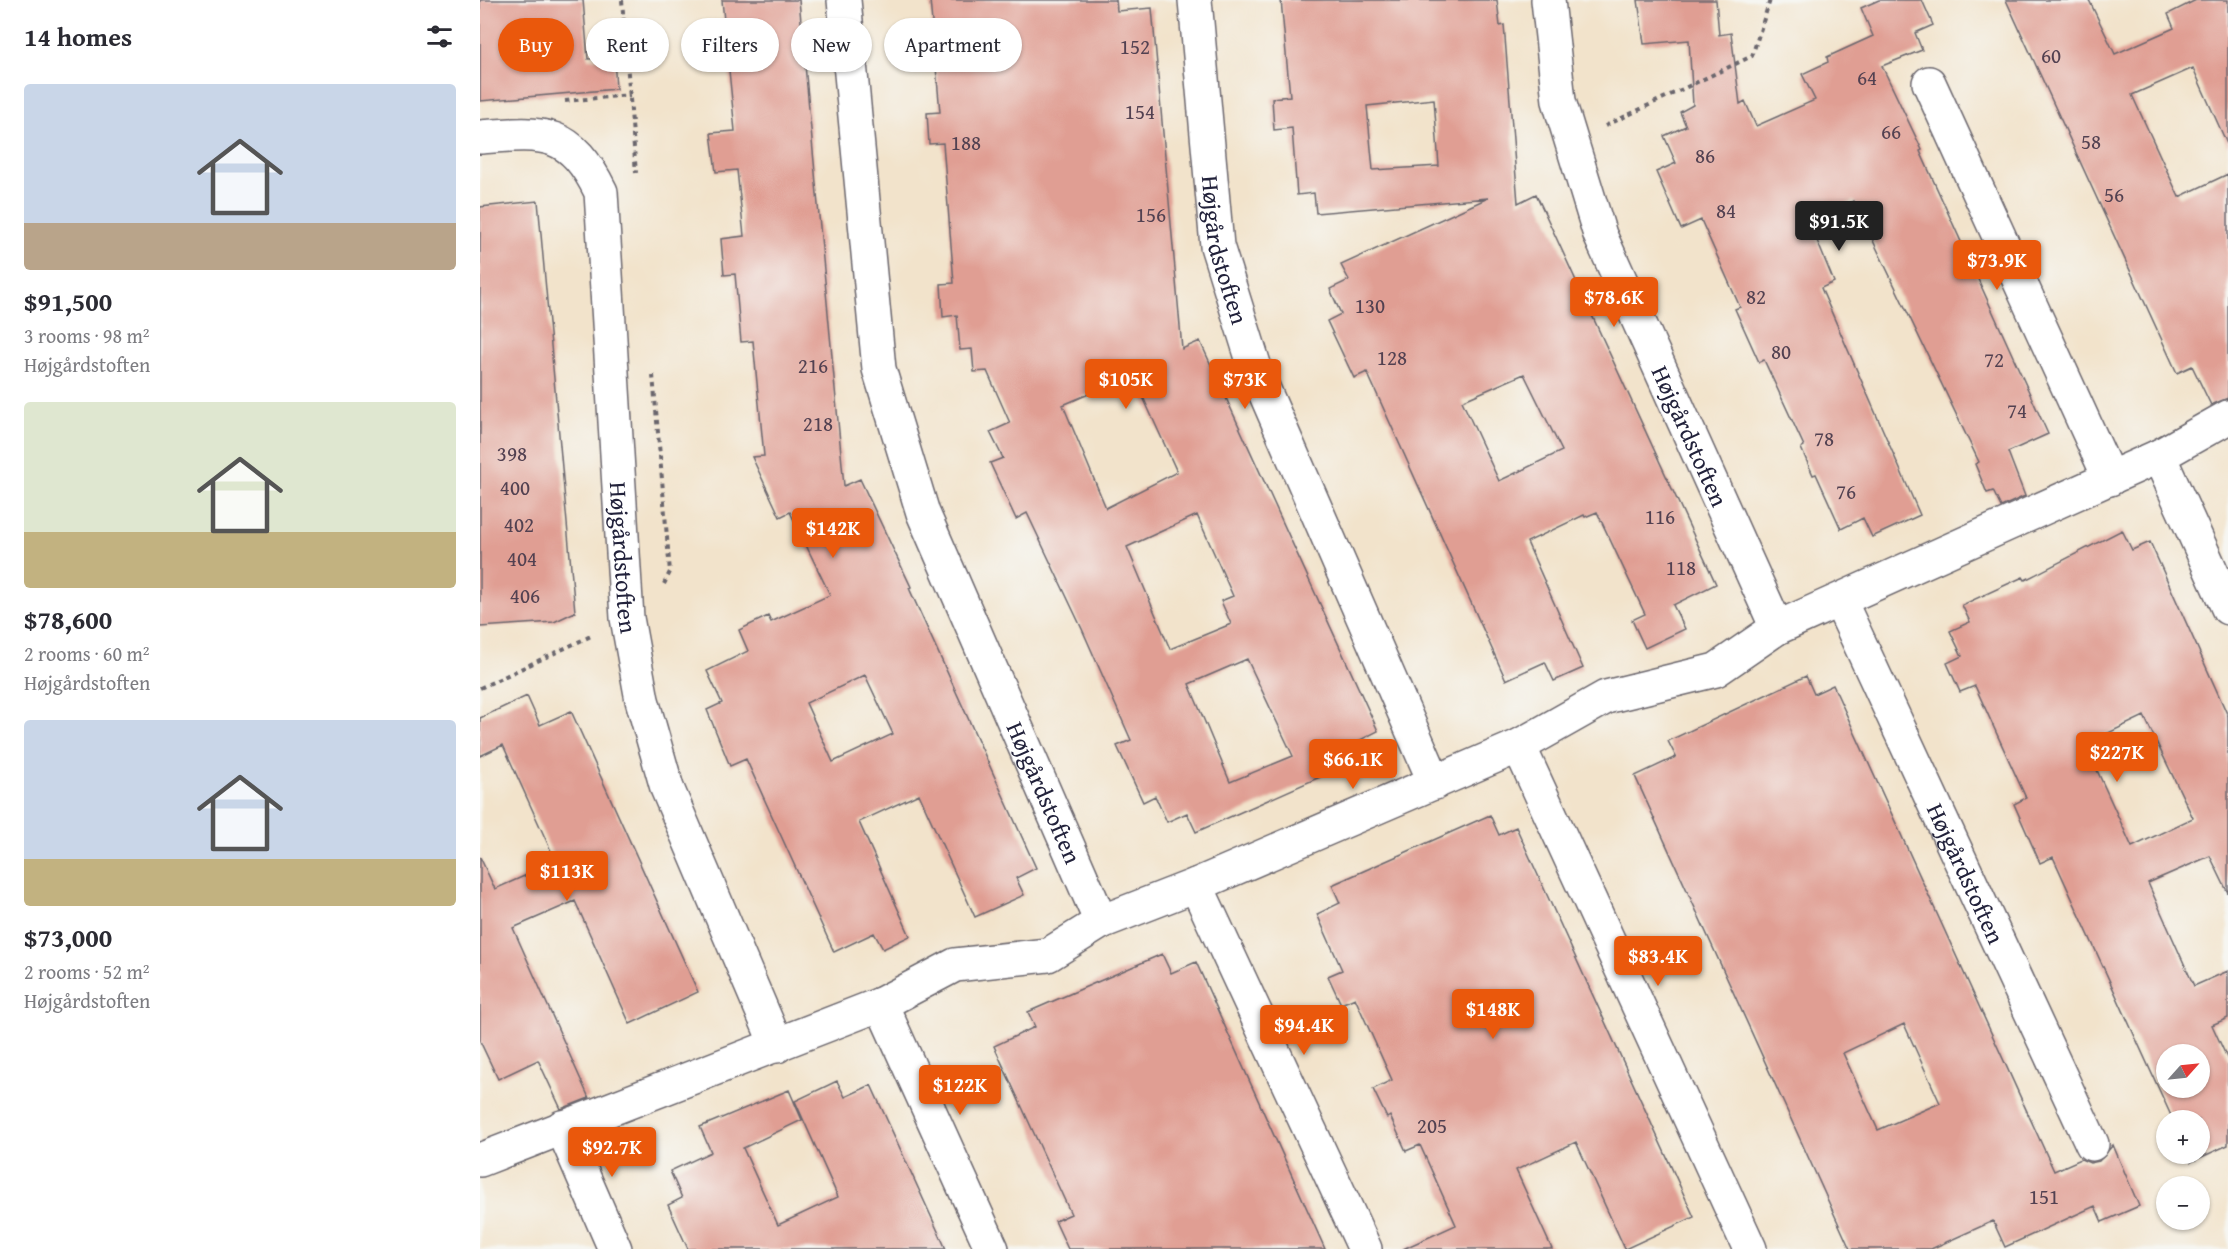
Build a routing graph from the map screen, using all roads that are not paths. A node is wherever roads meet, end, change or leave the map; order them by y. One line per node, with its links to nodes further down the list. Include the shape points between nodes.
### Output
1 (844, 0): 15 (street, Højgårdstoften, via 879,369 923,513)
2 (1195, 0): 13 (street, Højgårdstoften, via 1217,246 1257,374)
3 (1548, 0): 11 (street, Højgårdstoften, via 1559,101 1600,235)
4 (1929, 83): 8 (street)
5 (480, 137): 17 (street, Højgårdstoften, via 532,133 567,144 587,164 602,192 627,618 642,700 667,788)
6 (2228, 417): 7 (street)
7 (2159, 456): 8 (street); 10 (street)
8 (2110, 479): 9 (street)
9 (1840, 601): 11 (street); 19 (street, Højgårdstoften)
10 (2228, 608)
11 (1777, 628): 12 (street, via 1716,670 1606,697)
12 (1520, 746): 13 (street); 24 (street)
13 (1435, 783): 14 (street)
14 (1196, 885): 15 (street); 23 (street)
15 (1101, 922): 16 (street, via 1048,955 955,965)
16 (881, 1004): 17 (street); 22 (street)
17 (777, 1046): 18 (street)
18 (562, 1127): 20 (street); 21 (street)
19 (2092, 1144)
20 (480, 1160)
21 (615, 1249)
22 (992, 1249)
23 (1365, 1249)
24 (1750, 1249)

